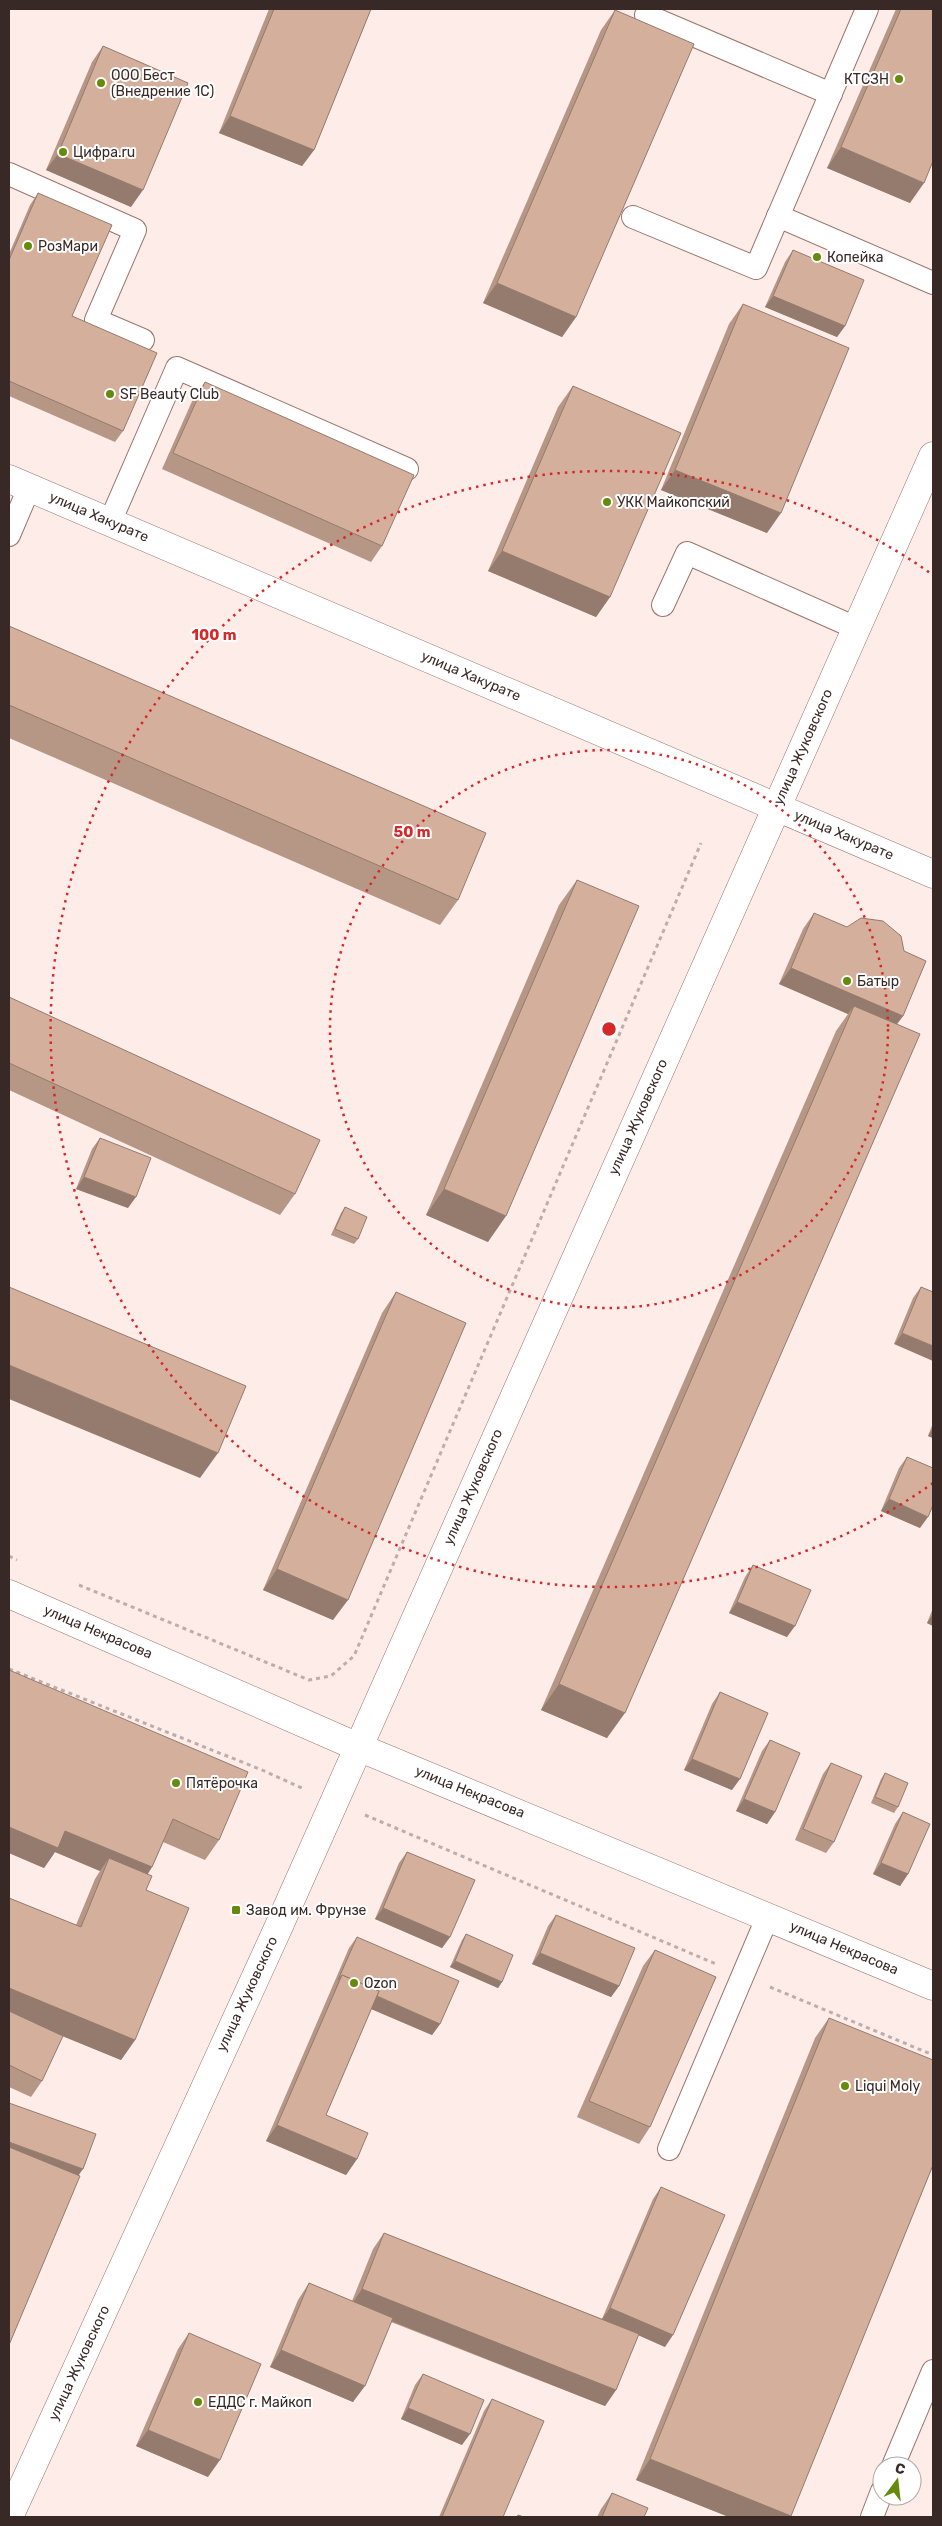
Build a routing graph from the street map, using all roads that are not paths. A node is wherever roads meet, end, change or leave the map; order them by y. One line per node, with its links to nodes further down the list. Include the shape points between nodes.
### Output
1 (867, 9): 3 (lane)
2 (646, 15): 3 (lane)
3 (831, 94): 5 (lane)
4 (9, 174): 8 (lane, via 136,230 96,320)
5 (778, 216): 6 (lane, via 756,268); 7 (lane)
6 (633, 217)
7 (933, 283)
8 (143, 340)
9 (933, 456): 15 (street, улица Жуковского)
10 (407, 469): 12 (lane, via 178,368)
11 (19, 483): 12 (street, улица Хакурате); 13 (lane)
12 (110, 522): 16 (street, улица Хакурате)
13 (9, 535)
14 (663, 605): 15 (lane, via 687,553)
15 (856, 628): 16 (street, улица Жуковского)
16 (776, 806): 17 (street, улица Хакурате); 19 (street, улица Жуковского)
17 (933, 874)
18 (9, 1594): 19 (street, улица Некрасова)
19 (358, 1747): 20 (street, улица Некрасова); 25 (street, улица Жуковского)
20 (768, 1916): 21 (street, улица Некрасова); 22 (lane)
21 (933, 1986)
22 (669, 2149)
23 (933, 2371): 24 (lane)
24 (897, 2456)
25 (9, 2517)

